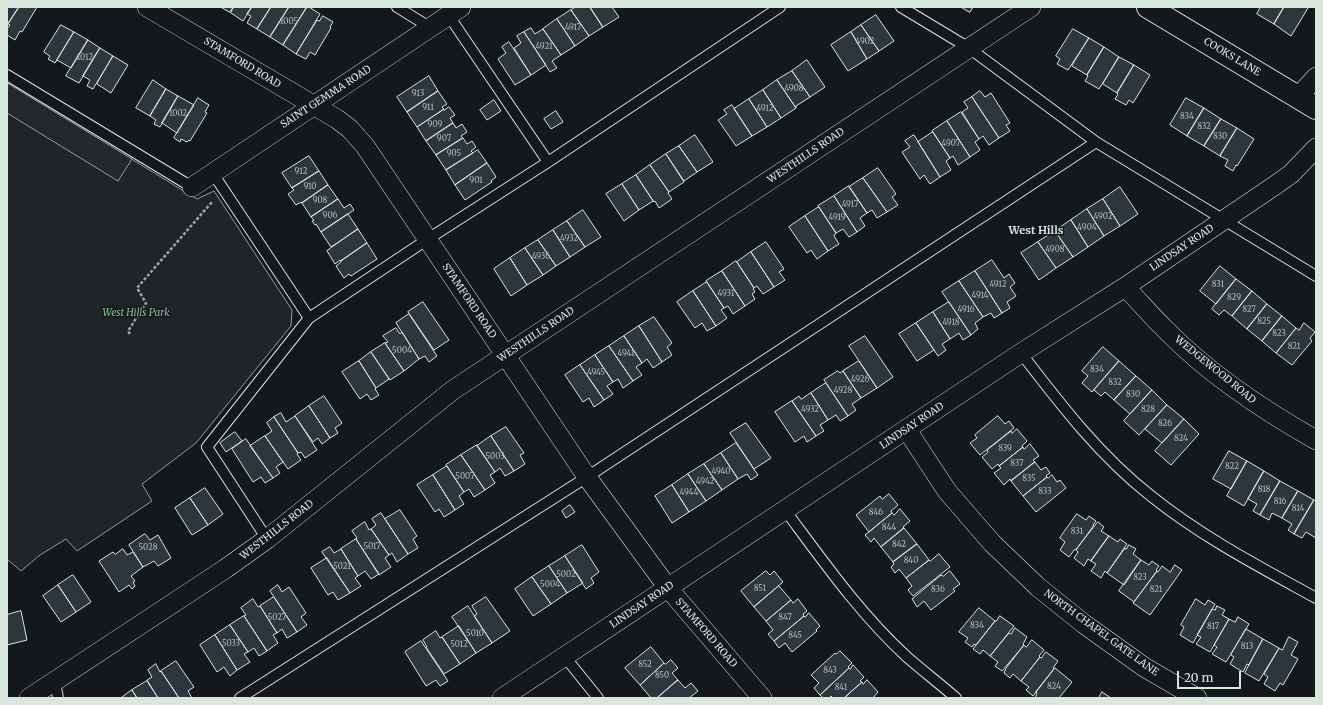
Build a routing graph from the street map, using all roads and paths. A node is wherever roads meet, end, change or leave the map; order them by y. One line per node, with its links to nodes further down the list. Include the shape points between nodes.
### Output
1 (147, 7): 13 (street, STAMFORD ROAD)
2 (397, 7): 8 (lane)
3 (780, 7): 16 (lane)
4 (901, 7): 9 (lane)
5 (1031, 7): 9 (street, WESTHILLS ROAD)
6 (1148, 7): 12 (main road, COOKS LANE)
7 (455, 11): 8 (street, SAINT GEMMA ROAD); 16 (lane)
8 (431, 28): 13 (street, SAINT GEMMA ROAD)
9 (969, 48): 14 (lane); 27 (street, WESTHILLS ROAD)
10 (7, 75): 18 (lane)
11 (1316, 77): 12 (street)
12 (1307, 103)
13 (313, 106): 17 (street, SAINT GEMMA ROAD); 21 (street, STAMFORD ROAD, via 350,129 365,146)
14 (1096, 142): 20 (lane); 30 (lane)
15 (1316, 148): 20 (street, LINDSAY ROAD, via 1291,174)
16 (548, 162): 21 (lane)
17 (212, 172): 18 (street, SAINT GEMMA ROAD); 19 (lane)
18 (192, 187)
19 (224, 190): 24 (lane); 25 (path, via 137,288 146,302 128,330)
20 (1225, 219): 22 (lane); 23 (street, LINDSAY ROAD)
21 (428, 239): 24 (lane); 27 (street, STAMFORD ROAD)
22 (1316, 276)
23 (1125, 287): 26 (street, LINDSAY ROAD); 29 (street, WEDGEWOOD ROAD, via 1167,332 1203,363 1276,417)
24 (309, 318): 32 (lane, via 207,447)
25 (130, 334)
26 (1021, 353): 28 (street, LINDSAY ROAD); 34 (lane, via 1076,424 1110,460 1150,496 1196,530)
27 (506, 356): 30 (street, STAMFORD ROAD); 32 (street, WESTHILLS ROAD, via 453,390)
28 (906, 430): 31 (street, LINDSAY ROAD); 43 (street, NORTH CHAPEL GATE LANE, via 947,491 992,542 1038,587 1144,667)
29 (1316, 440)
30 (587, 477): 33 (street, STAMFORD ROAD); 38 (lane)
31 (785, 510): 33 (street, LINDSAY ROAD); 42 (lane, via 828,569 865,613 906,656)
32 (267, 539): 36 (street, WESTHILLS ROAD)
33 (668, 588): 35 (street, LINDSAY ROAD); 41 (street, STAMFORD ROAD)
34 (1316, 598)
35 (565, 657): 39 (street, LINDSAY ROAD); 40 (lane)
36 (56, 690): 37 (street, WESTHILLS ROAD)
37 (29, 698)
38 (240, 698)
39 (502, 698)
40 (598, 698)
41 (762, 698)
42 (956, 698)
43 (1197, 698)

